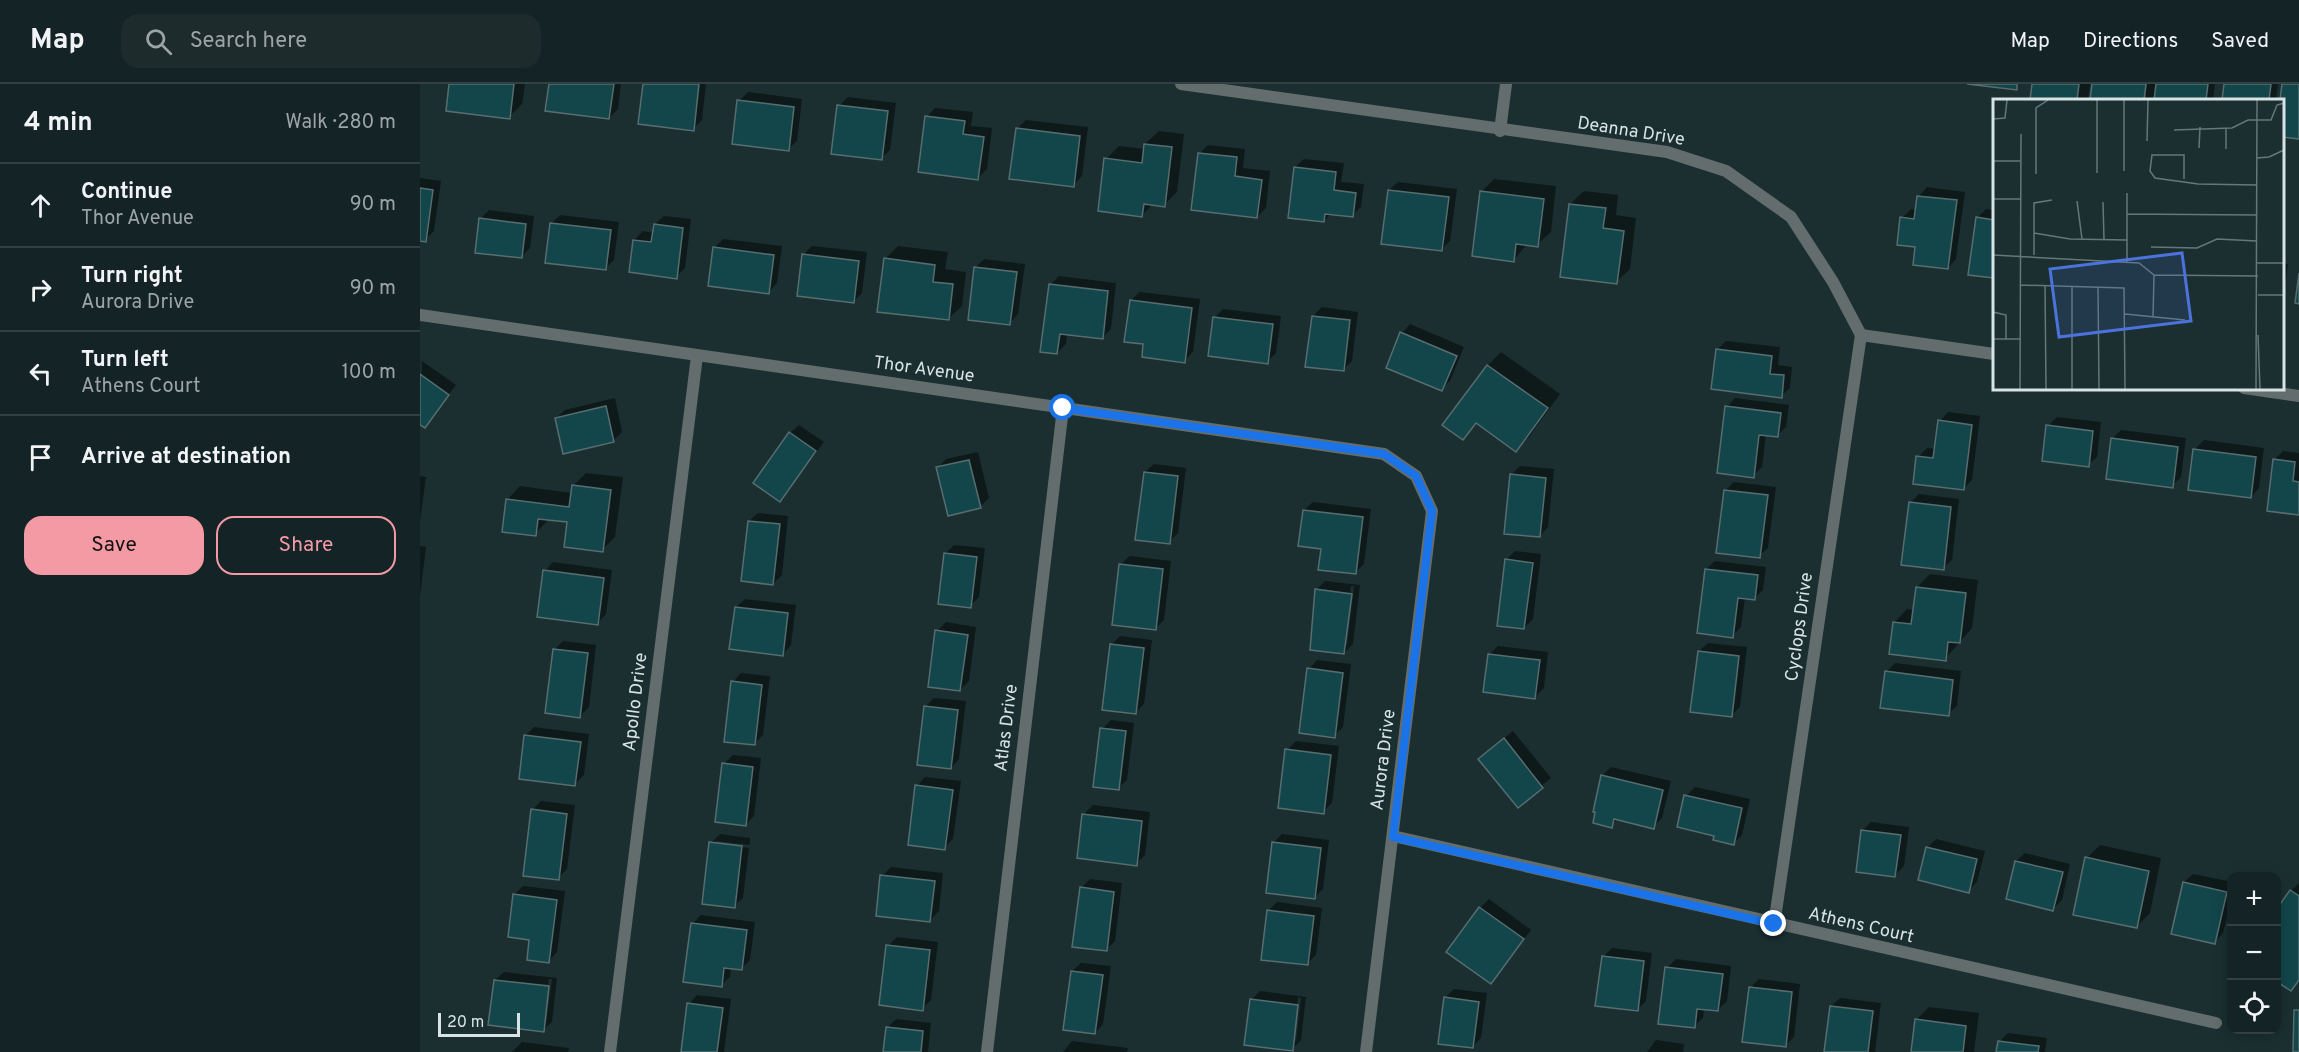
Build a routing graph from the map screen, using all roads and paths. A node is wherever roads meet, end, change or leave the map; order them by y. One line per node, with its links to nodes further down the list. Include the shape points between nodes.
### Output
1 (1181, 84): 3 (street, Deanna Drive)
2 (1506, 84): 3 (street)
3 (1500, 131): 5 (street, Deanna Drive, via 1667,152 1726,171 1791,217)
4 (420, 315): 7 (street, Thor Avenue)
5 (1861, 335): 6 (street); 13 (street, Cyclops Drive)
6 (1993, 354)
7 (697, 356): 10 (street, Thor Avenue); 15 (street, Apollo Drive)
8 (2258, 390): 9 (street)
9 (2299, 396)
10 (1063, 408): 11 (street, Thor Avenue, via 1384,454); 16 (street, Atlas Drive)
11 (1416, 476): 12 (street, Aurora Drive, via 1432,511)
12 (1393, 837): 13 (street, Athens Court); 17 (street, Aurora Drive)
13 (1774, 924): 14 (street, Athens Court)
14 (2216, 1023)
15 (610, 1052)
16 (987, 1052)
17 (1366, 1052)

